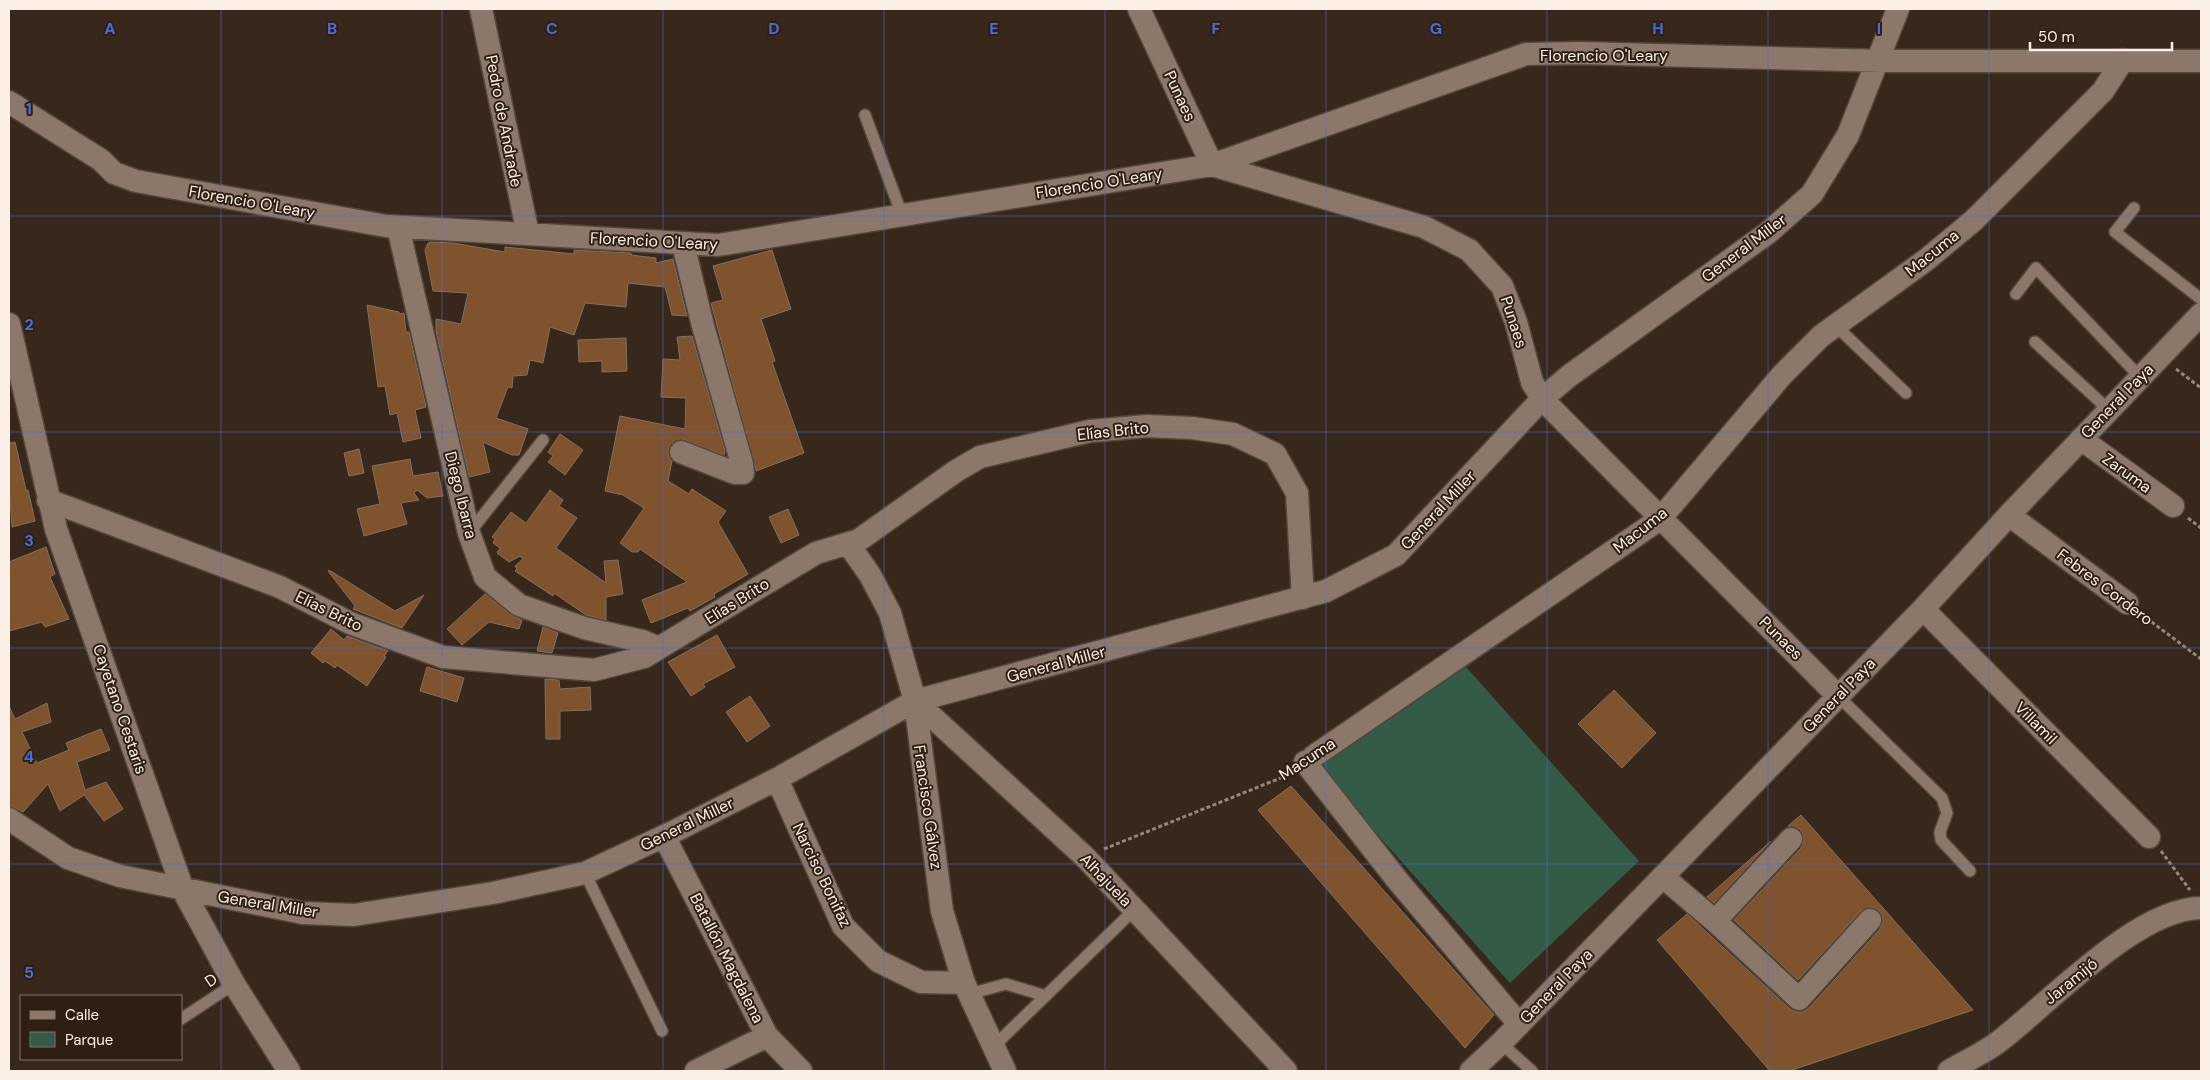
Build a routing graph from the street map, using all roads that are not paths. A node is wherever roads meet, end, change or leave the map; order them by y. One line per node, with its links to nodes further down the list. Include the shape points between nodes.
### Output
1 (481, 9): 13 (street, Pedro de Andrade)
2 (1139, 9): 9 (street, Punaes)
3 (1898, 9): 5 (street, General Miller)
4 (2123, 60): 5 (street, Florencio O'Leary); 6 (street, Florencio O'Leary); 19 (street, Macuma, via 2103,91 1973,220 1926,260)
5 (1876, 61): 9 (street, Florencio O'Leary, via 1526,54); 23 (street, General Miller, via 1848,135 1812,194 1769,232 1569,376)
6 (2201, 61)
7 (9, 102): 12 (street, Florencio O'Leary, via 101,160 114,173 136,181)
8 (865, 115): 11 (lane)
9 (1212, 165): 11 (street, Florencio O'Leary); 23 (street, Punaes, via 1424,227 1469,250 1502,286 1516,322 1532,382)
10 (2134, 208): 16 (lane, via 2115,232)
11 (902, 215): 14 (street, Florencio O'Leary, via 718,245)
12 (398, 227): 13 (street, Florencio O'Leary); 32 (street, Diego Ibarra)
13 (528, 234): 14 (street, Florencio O'Leary)
14 (683, 244): 27 (street, via 743,474)
15 (2016, 294): 21 (lane, via 2036,268)
16 (2201, 299)
17 (2201, 314): 21 (street, General Paya)
18 (9, 324): 28 (street, Cayetano Cestaris)
19 (1836, 326): 22 (lane); 31 (street, Macuma, via 1821,336 1782,375)
20 (2035, 342): 24 (lane)
21 (2140, 377): 24 (street, General Paya)
22 (1906, 393)
23 (1542, 399): 31 (street, Punaes); 34 (street, General Miller, via 1396,555 1326,591)
24 (2109, 410): 25 (street, General Paya)
25 (2081, 439): 29 (street, Zaruma); 30 (street, General Paya)
26 (543, 440): 32 (lane)
27 (681, 452)
28 (48, 500): 37 (street, Elías Brito, via 280,587 350,623 443,657 594,670 644,657); 48 (street, Cayetano Cestaris)
29 (2173, 506)
30 (2009, 515): 35 (street, Febres Cordero); 36 (street, General Paya)
31 (1660, 519): 38 (street, Punaes); 57 (street, Macuma, via 1310,759 1398,881)
32 (469, 533): 37 (street, Diego Ibarra, via 485,578 519,605 584,628)
33 (849, 545): 34 (street, Elías Brito, via 980,457 1090,431 1148,426 1192,428 1233,434 1275,454 1297,493); 37 (street, Elías Brito, via 816,553); 39 (street, Francisco Gálvez, via 890,613)
34 (1303, 598): 39 (street, General Miller)
35 (2127, 603)
36 (1923, 609): 38 (street, General Paya); 43 (street, Villamil)
37 (659, 648)
38 (1838, 696): 45 (lane, via 1942,798 1948,813 1940,832 1941,840); 47 (street, General Paya)
39 (915, 701): 40 (street, General Miller); 50 (street, Alhajuela, via 1085,857); 54 (street, Francisco Gálvez, via 942,911)
40 (777, 779): 42 (street, General Miller); 54 (street, Narciso Bonifaz, via 844,926 878,961 921,982)
41 (9, 819): 48 (street, General Miller, via 68,858 120,876)
42 (664, 836): 46 (street, General Miller); 59 (street, Batallón Magdalena)
43 (2149, 837)
44 (1790, 839): 52 (street)
45 (1970, 871)
46 (584, 873): 48 (street, General Miller, via 493,894 354,914 303,913); 58 (lane)
47 (1662, 877): 52 (street); 57 (street, General Paya)
48 (183, 890): 53 (street, Cayetano Cestaris)
49 (2201, 908): 69 (street, Jaramijó, via 2171,912 2130,934 2000,1041)
50 (1134, 910): 55 (lane); 66 (street, Alhajuela)
51 (1870, 920): 52 (street, via 1799,999)
52 (1715, 921)
53 (234, 984): 56 (lane, D); 62 (street, Cayetano Cestaris)
54 (967, 989): 55 (lane, via 1006,984); 61 (street, Francisco Gálvez)
55 (1046, 996): 61 (lane)
56 (182, 1018)
57 (1519, 1024): 60 (street, General Paya)
58 (662, 1031)
59 (767, 1036): 63 (street); 64 (street, Batallón Magdalena)
60 (1501, 1043): 67 (street, General Paya); 68 (lane)
61 (994, 1046): 65 (street, Francisco Gálvez)
62 (289, 1071)
63 (696, 1071)
64 (801, 1071)
65 (1005, 1071)
66 (1286, 1071)
67 (1471, 1071)
68 (1532, 1071)
69 (1949, 1071)

